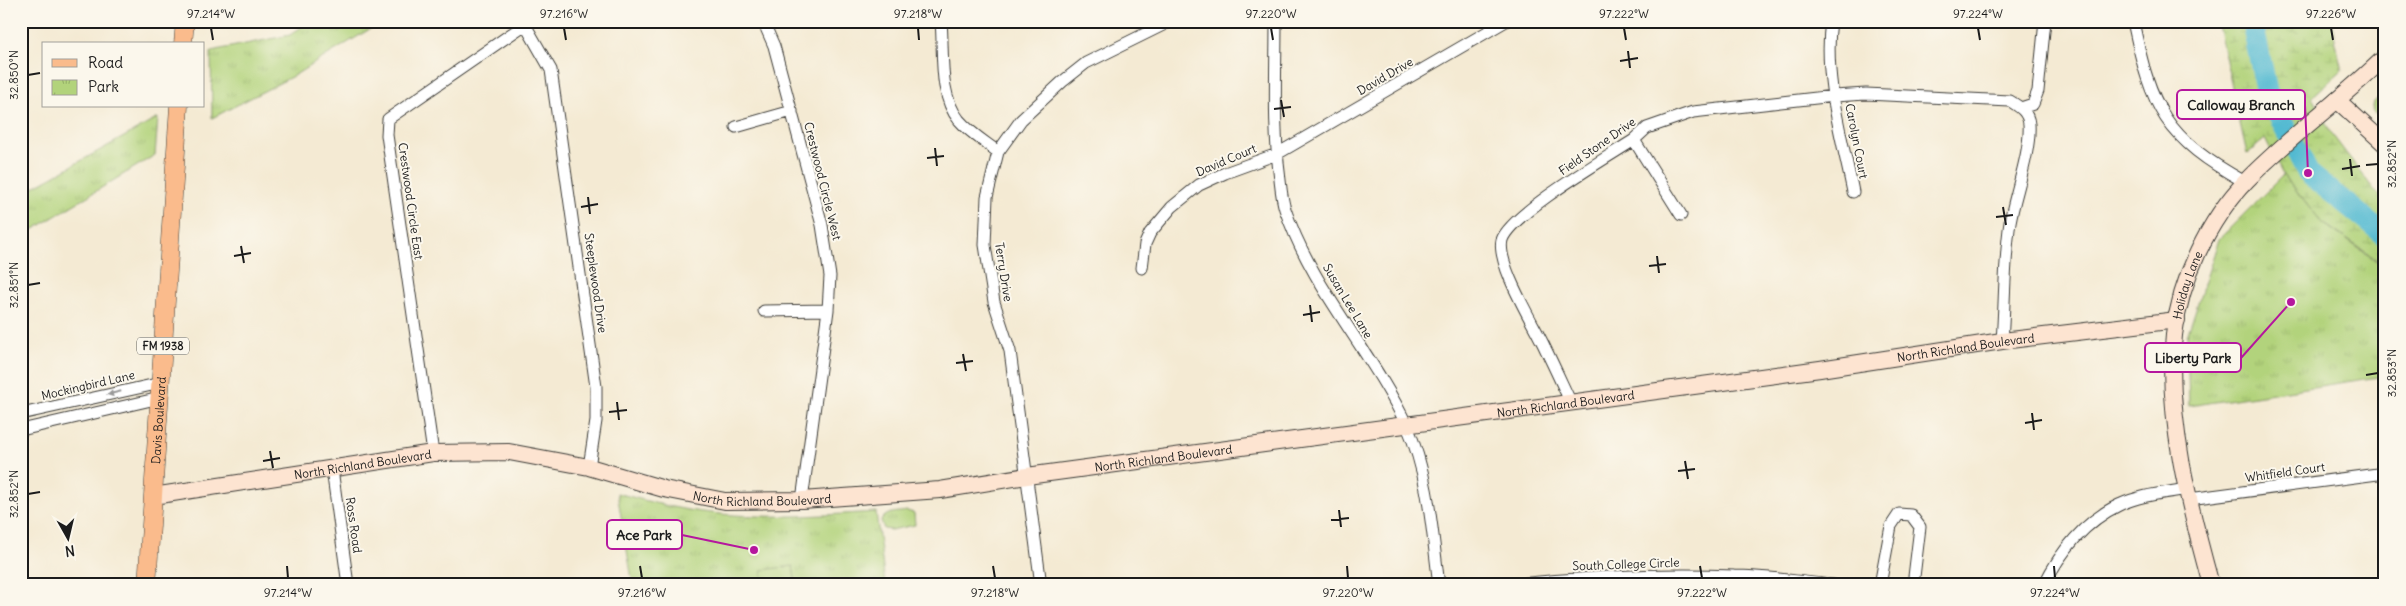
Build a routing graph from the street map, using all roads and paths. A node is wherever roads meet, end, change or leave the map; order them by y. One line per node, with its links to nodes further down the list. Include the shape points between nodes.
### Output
1 (185, 21): 11 (main road)
2 (763, 21): 17 (street, Crestwood Circle West, via 774,46)
3 (941, 21): 21 (street, via 944,81 949,101 958,119)
4 (1171, 21): 21 (street, Terry Drive, via 1086,63 1021,120)
5 (1276, 21): 22 (street, Susan Lee Lane)
6 (1506, 21): 22 (street, David Drive)
7 (1831, 21): 13 (street, Carolyn Court)
8 (2045, 21): 16 (street, via 2038,91 2033,104)
9 (2132, 21): 23 (street, via 2142,69 2152,96 2180,137 2212,163)
10 (526, 22): 36 (street, Crestwood Circle East, via 388,119 387,135); 37 (street, Steeplewood Drive, via 551,70 564,148 596,387 596,421)
11 (183, 42)
12 (2385, 57): 14 (street, Holiday Lane)
13 (1834, 96): 16 (street, Field Stone Drive, via 1866,94 2010,101); 19 (street, Field Stone Drive, via 1693,112 1647,128); 24 (street, Carolyn Court)
14 (2336, 100): 20 (street); 23 (street, Holiday Lane)
15 (179, 108): 31 (main road, Davis Boulevard / FM 1938)
16 (2021, 108): 30 (street, via 2029,123 2029,139 2010,224)
17 (792, 111): 18 (street); 27 (street, Crestwood Circle West, via 822,225 830,276)
18 (736, 127)
19 (1634, 140): 25 (street); 32 (street, Field Stone Drive, via 1542,200 1514,223 1503,238 1502,258)
20 (2385, 144)
21 (998, 152): 40 (street, Terry Drive, via 987,198 985,245 994,302 1010,351)
22 (1277, 154): 26 (street, David Court, via 1199,185 1172,207 1150,233); 34 (street, Susan Lee Lane, via 1284,207 1294,234 1333,307)
23 (2245, 182): 29 (street, Holiday Lane, via 2199,250)
24 (1852, 192)
25 (1681, 215)
26 (1142, 268)
27 (828, 310): 28 (street); 43 (street, Crestwood Circle West)
28 (764, 311)
29 (2177, 320): 30 (street, North Richland Boulevard); 41 (street, Holiday Lane, via 2173,390)
30 (2002, 341): 32 (street, North Richland Boulevard)
31 (161, 391): 33 (street, Mockingbird Lane, one-way to 33); 35 (street); 42 (main road, Davis Boulevard / FM 1938)
32 (1571, 403): 34 (street, North Richland Boulevard)
33 (21, 414)
34 (1406, 425): 40 (street, North Richland Boulevard); 47 (street, Susan Lee Lane, via 1425,478)
35 (21, 430)
36 (433, 453): 37 (street, North Richland Boulevard, via 509,452); 38 (street, North Richland Boulevard)
37 (589, 467): 43 (street, North Richland Boulevard, via 664,489 725,501)
38 (332, 468): 42 (street, North Richland Boulevard); 45 (street, Ross Road)
39 (2385, 473): 41 (street, Whitfield Court)
40 (1027, 476): 43 (street, North Richland Boulevard, via 940,490); 46 (street, Terry Drive)
41 (2188, 494): 52 (street, Whitfield Court, via 2120,504 2102,515 2072,540 2053,565); 53 (street, Holiday Lane)
42 (152, 496): 44 (main road, Davis Boulevard / FM 1938)
43 (802, 500)
44 (147, 585)
45 (348, 585)
46 (1041, 585)
47 (1439, 585)
48 (1509, 585): 49 (street, South College Circle, via 1675,575 1736,576)
49 (1833, 585)
50 (1880, 585): 51 (street, via 1891,526 1899,514 1911,515 1920,527)
51 (1913, 585)
52 (2044, 585)
53 (2212, 585)

